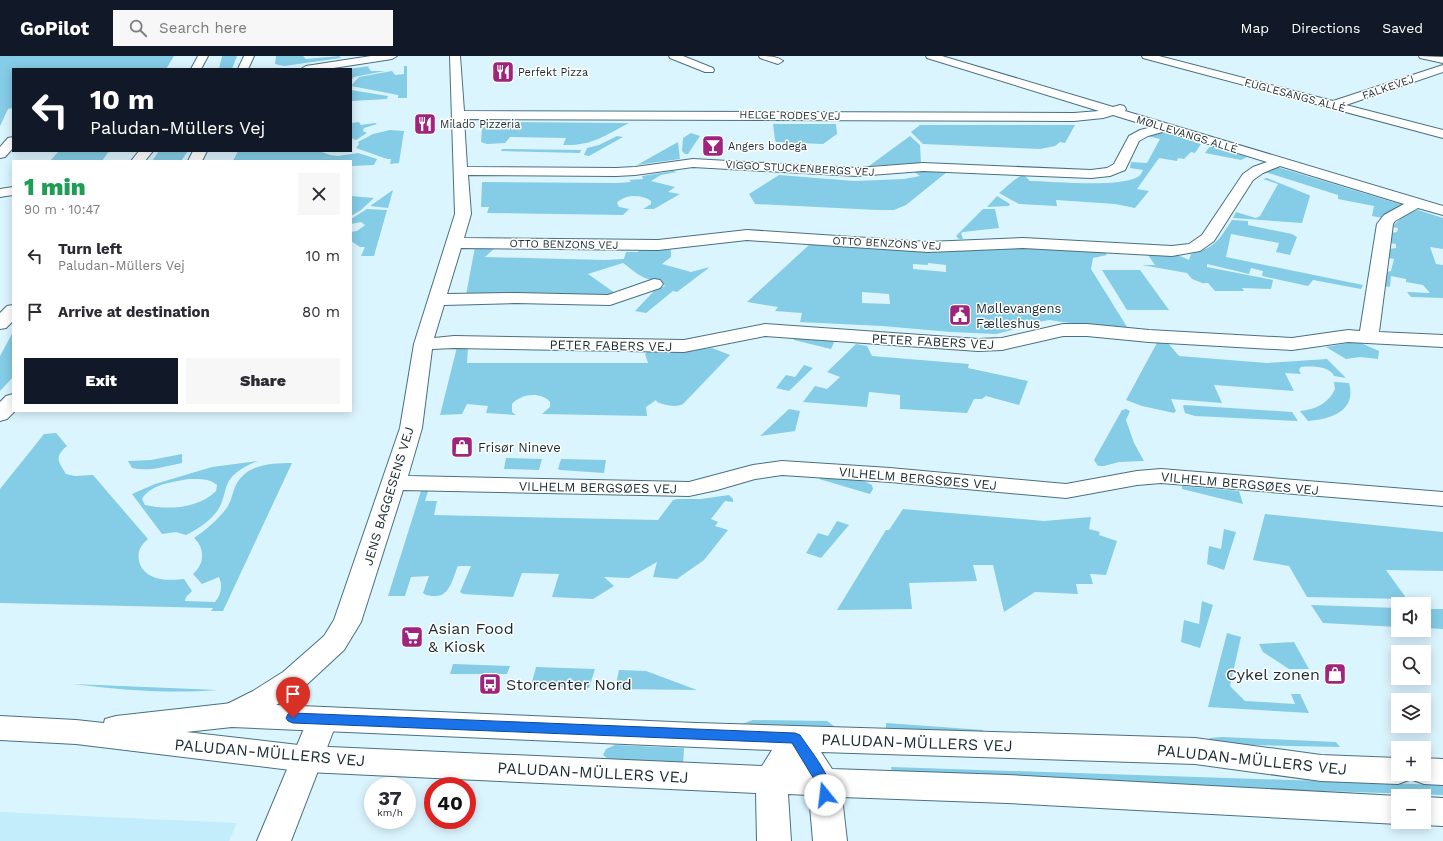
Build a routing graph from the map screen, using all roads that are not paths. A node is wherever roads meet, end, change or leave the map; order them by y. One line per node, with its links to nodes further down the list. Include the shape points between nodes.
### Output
1 (203, 56): 13 (street)
2 (248, 56): 14 (street)
3 (392, 56): 15 (street)
4 (455, 56): 20 (street, JENS BAGGESENS VEJ)
5 (674, 56): 17 (street)
6 (764, 56): 12 (street)
7 (931, 56): 19 (street, MØLLEVANGS ALLÉ)
8 (944, 56): 19 (street, MØLLEVANGS ALLÉ)
9 (1147, 56): 18 (street, FUGLESANGS ALLÉ)
10 (1424, 56): 11 (street)
11 (1443, 60)
12 (778, 61)
13 (197, 68)
14 (244, 68)
15 (313, 68)
16 (1443, 68): 18 (street, FALKEVEJ)
17 (709, 70)
18 (1334, 105): 22 (street, FUGLESANGS ALLÉ)
19 (1117, 110): 20 (street, HELGE RODES VEJ, via 1074,117); 21 (street, MØLLEVANGS ALLÉ); 32 (street, MØLLEVANGS ALLÉ)
20 (458, 115): 28 (street, JENS BAGGESENS VEJ)
21 (1166, 127): 27 (street, MØLLEVANGS ALLÉ); 28 (street, VIGGO STUCKENBERGS VEJ, via 1144,133 1134,139 1120,167 1110,172 1090,174 923,167 857,172 693,163 616,172)
22 (1443, 134)
23 (12, 143): 25 (street)
24 (145, 152): 26 (street)
25 (0, 154)
26 (139, 160)
27 (1279, 162): 31 (street, MØLLEVANGS ALLÉ); 34 (street, OTTO BENZONS VEJ, via 1248,177 1208,238 1194,248 1172,251 1023,243 928,247 747,235 658,246)
28 (461, 171): 34 (street, JENS BAGGESENS VEJ, via 463,214)
29 (12, 191): 30 (street)
30 (0, 193)
31 (1417, 203): 33 (street, MØLLEVANGS ALLÉ); 39 (street, via 1389,218 1385,224)
32 (1443, 206)
33 (1443, 211)
34 (455, 243): 36 (street, JENS BAGGESENS VEJ)
35 (654, 284): 36 (street, via 610,300)
36 (437, 300): 41 (street, JENS BAGGESENS VEJ)
37 (12, 311): 38 (street)
38 (0, 324)
39 (1369, 336): 40 (street, PETER FABERS VEJ); 41 (street, PETER FABERS VEJ, via 1348,336 1292,344 1063,330 1002,344 978,345 765,330 684,346 454,342)
40 (1443, 341)
41 (423, 344): 44 (street, JENS BAGGESENS VEJ, via 411,428)
42 (12, 401): 43 (street)
43 (0, 415)
44 (394, 483): 45 (street, VILHELM BERGSØES VEJ, via 689,489 753,472 782,468 1066,491 1092,488 1140,476 1161,476); 46 (street, JENS BAGGESENS VEJ, via 347,622 334,643 292,680)
45 (1443, 499)
46 (232, 715): 47 (street, PALUDAN-MÜLLERS VEJ); 49 (street, PALUDAN-MÜLLERS VEJ)
47 (323, 719): 50 (street, PALUDAN-MÜLLERS VEJ); 51 (street)
48 (0, 728): 49 (street, PALUDAN-MÜLLERS VEJ)
49 (76, 732): 51 (street, PALUDAN-MÜLLERS VEJ)
50 (795, 738): 52 (street, PALUDAN-MÜLLERS VEJ, via 1195,751 1321,768); 55 (street); 56 (street)
51 (307, 759): 55 (street, PALUDAN-MÜLLERS VEJ); 60 (street)
52 (1391, 771)
53 (1431, 772): 54 (street)
54 (1443, 772)
55 (771, 780): 56 (street, PALUDAN-MÜLLERS VEJ); 61 (street)
56 (824, 783): 57 (street, PALUDAN-MÜLLERS VEJ, via 1007,789); 62 (street)
57 (1391, 810)
58 (1431, 811): 59 (street)
59 (1443, 812)
60 (274, 841)
61 (774, 841)
62 (830, 841)

